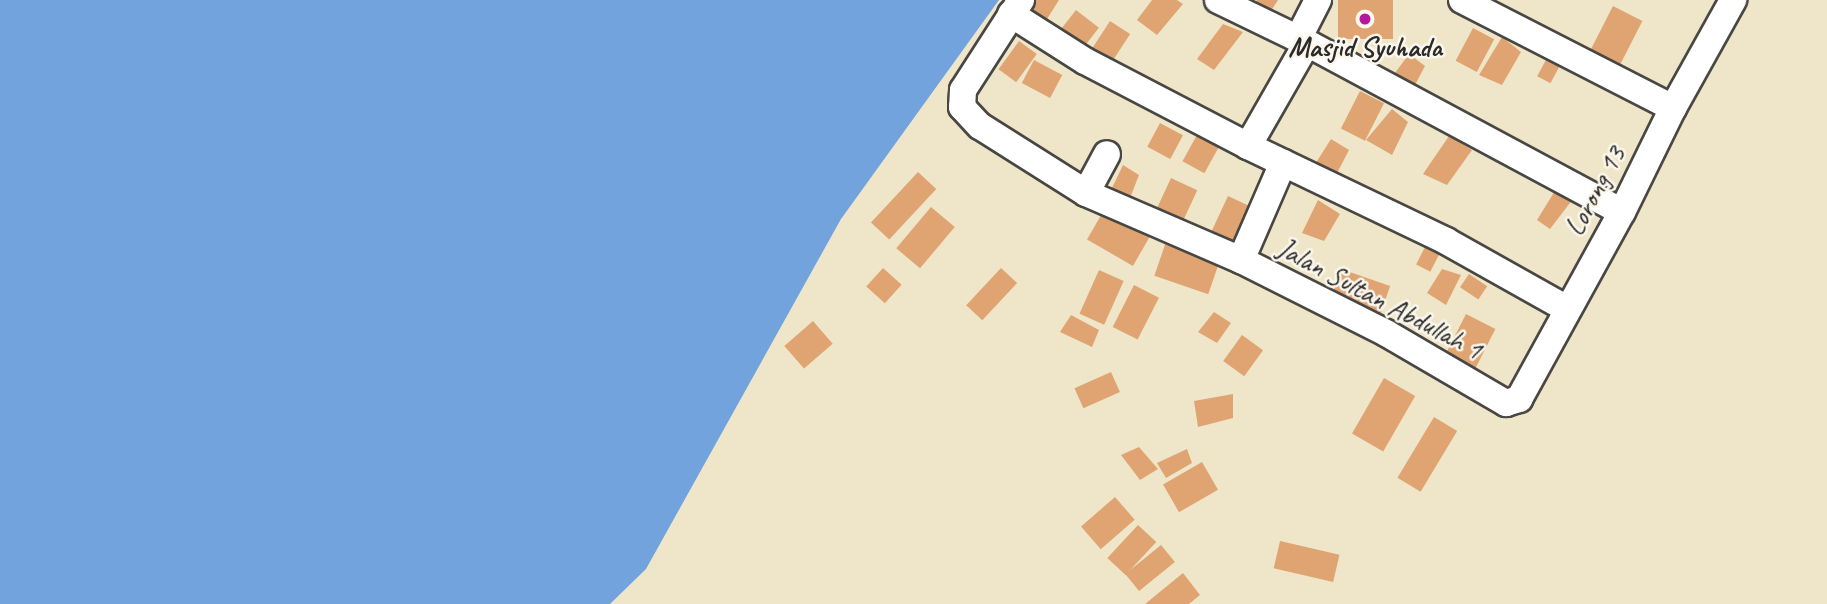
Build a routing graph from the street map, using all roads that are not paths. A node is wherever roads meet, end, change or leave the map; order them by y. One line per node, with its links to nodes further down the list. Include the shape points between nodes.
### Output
1 (1218, 0): 6 (street)
2 (1318, 0): 6 (street)
3 (1462, 0): 7 (street)
4 (1732, 0): 7 (street, Lorong 13)
5 (1016, 7): 8 (street, via 1085,61); 11 (street, via 963,90 962,107 980,126)
6 (1302, 41): 8 (street); 12 (street)
7 (1673, 108): 12 (street, Lorong 13)
8 (1248, 146): 10 (street)
9 (1107, 154): 11 (street)
10 (1283, 163): 13 (street, Jalan Sultan Abdullah 1); 14 (street, via 1446,241)
11 (1086, 193): 13 (street)
12 (1622, 212): 14 (street, Lorong 13)
13 (1241, 260): 15 (street, Jalan Sultan Abdullah 1, via 1386,332)
14 (1567, 309): 15 (street, Lorong 13, via 1519,399)
15 (1506, 403)

